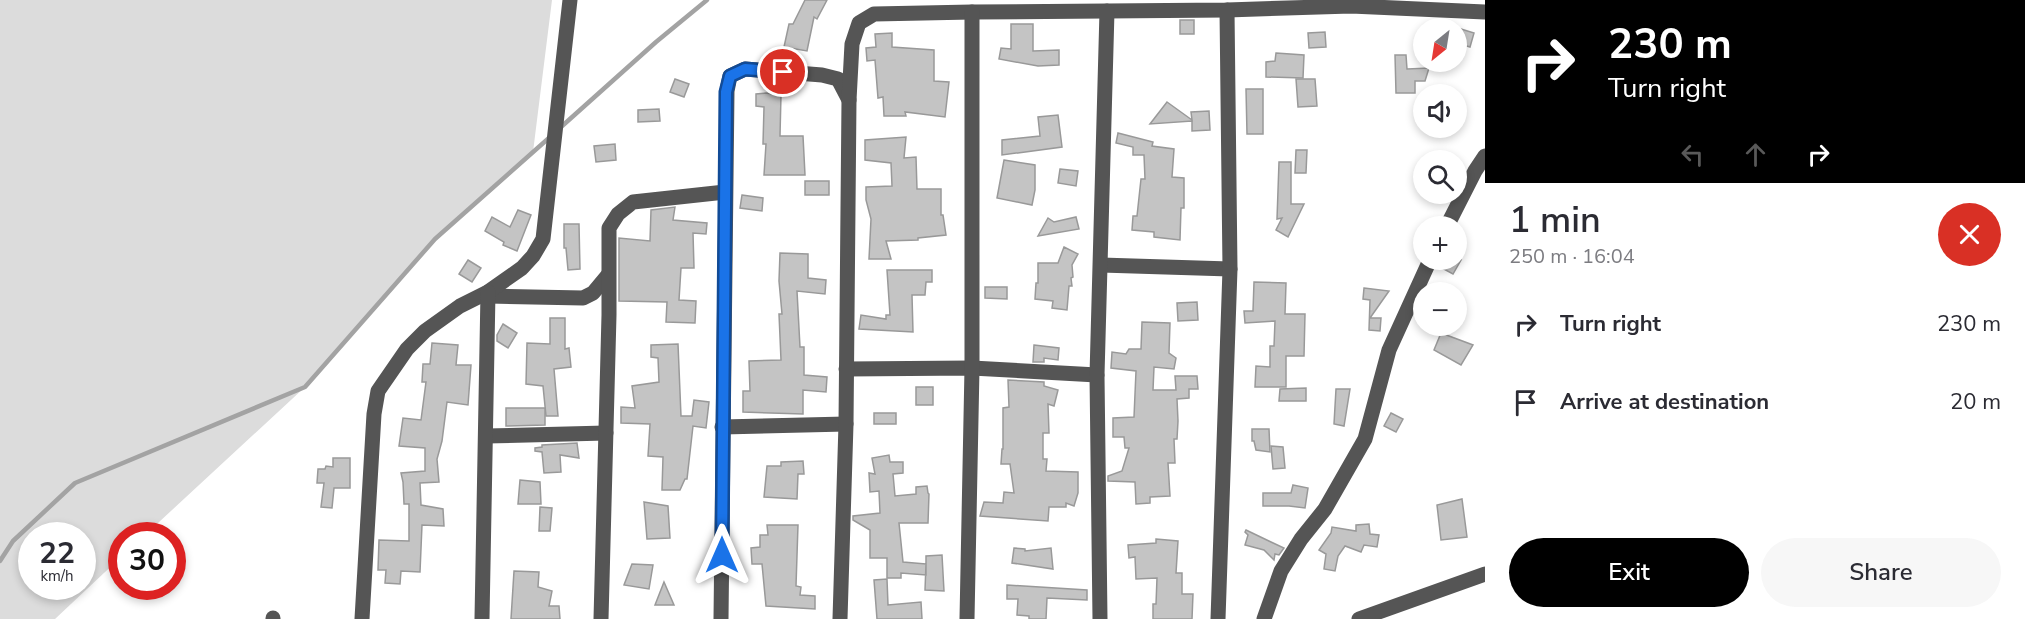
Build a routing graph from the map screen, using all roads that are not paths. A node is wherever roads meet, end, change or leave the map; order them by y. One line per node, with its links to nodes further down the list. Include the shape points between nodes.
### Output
1 (570, 0): 16 (street, via 543,239 522,268)
2 (1351, 3): 4 (street); 7 (street)
3 (1090, 5): 5 (street); 6 (street)
4 (1227, 10): 5 (street); 13 (street)
5 (1107, 11): 12 (street)
6 (972, 12): 8 (street, via 874,14 859,23 852,44); 17 (street)
7 (1485, 12)
8 (849, 100): 10 (street, via 838,79 822,75 745,69 730,76 726,92); 18 (street)
9 (1485, 156): 11 (street)
10 (725, 192): 15 (street, via 633,202 624,208 609,228); 21 (street)
11 (1452, 216)
12 (1101, 265): 13 (street); 19 (street)
13 (1230, 269): 32 (street)
14 (1425, 270): 33 (street, via 1389,350 1365,439 1325,509 1281,571)
15 (608, 276): 16 (street, via 593,294 583,298); 22 (street)
16 (488, 294): 23 (street); 25 (street, via 460,306 425,331 407,349 378,391)
17 (972, 368): 18 (street); 19 (street); 30 (street)
18 (846, 369): 20 (street)
19 (1097, 375): 31 (street)
20 (846, 423): 21 (street); 29 (street)
21 (722, 426): 28 (street)
22 (606, 433): 23 (street); 27 (street)
23 (486, 436): 26 (street)
24 (1485, 574): 34 (street)
25 (362, 619)
26 (482, 619)
27 (601, 619)
28 (721, 619)
29 (840, 619)
30 (967, 619)
31 (1100, 619)
32 (1218, 619)
33 (1264, 619)
34 (1359, 619)

